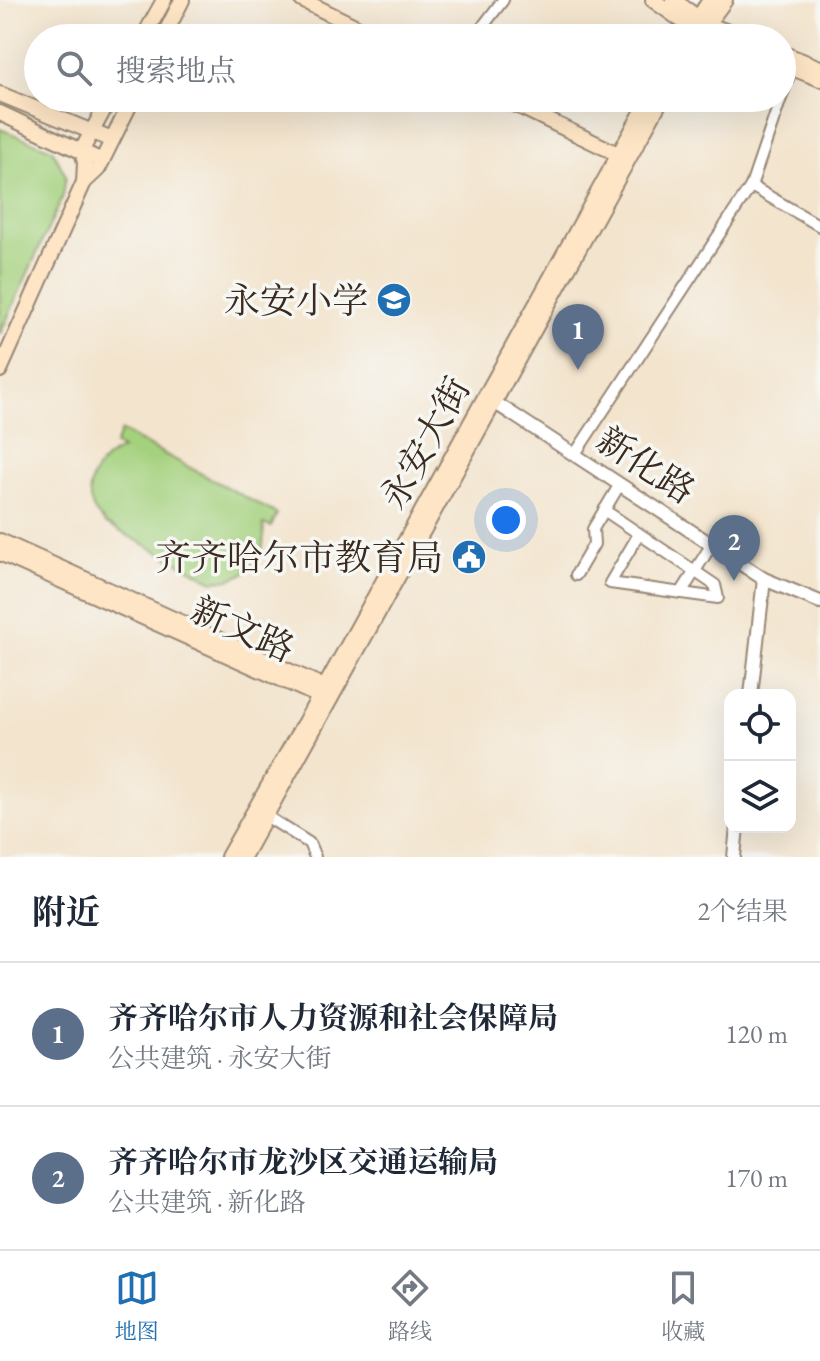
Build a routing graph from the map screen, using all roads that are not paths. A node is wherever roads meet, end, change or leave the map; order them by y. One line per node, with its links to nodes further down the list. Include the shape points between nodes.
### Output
1 (164, 0): 9 (main road)
2 (182, 0): 10 (main road)
3 (302, 0): 11 (main road)
4 (503, 0): 12 (street)
5 (653, 0): 13 (main road)
6 (673, 0): 14 (main road)
7 (710, 0): 15 (main road)
8 (725, 0): 16 (main road)
9 (151, 24)
10 (170, 24)
11 (351, 24)
12 (485, 24)
13 (689, 24)
14 (693, 24)
15 (701, 24)
16 (705, 24)
17 (796, 63): 19 (main road)
18 (796, 66): 20 (main road)
19 (820, 68)
20 (820, 79)
21 (0, 94): 22 (main road)
22 (24, 104)
23 (42, 112): 31 (main road)
24 (102, 112): 31 (main road)
25 (126, 112): 32 (main road)
26 (531, 112): 34 (main road)
27 (643, 112): 34 (main road, 永安大街)
28 (652, 112): 34 (main road, 永安大街)
29 (777, 112): 37 (street)
30 (0, 113): 33 (main road)
31 (91, 133): 32 (main road); 33 (main road)
32 (112, 140): 35 (main road)
33 (82, 150): 35 (main road); 36 (main road)
34 (622, 156): 40 (main road, 永安大街)
35 (102, 161): 36 (main road)
36 (84, 182): 39 (main road)
37 (751, 186): 38 (street); 41 (street)
38 (820, 226)
39 (0, 370)
40 (490, 399): 41 (street, 新化路); 54 (main road, 永安大街)
41 (575, 454): 42 (street, 新化路)
42 (620, 484): 43 (street); 46 (street, 新化路)
43 (604, 510): 44 (street); 49 (street, via 593,529 594,544)
44 (639, 534): 48 (street); 51 (street, via 610,583)
45 (0, 541): 54 (main road, 新文路)
46 (712, 544): 48 (street); 50 (street, 新化路)
47 (0, 553): 54 (main road, 新文路)
48 (695, 571): 51 (street); 51 (street, via 715,585 718,598)
49 (576, 575)
50 (764, 579): 52 (street, 新化路); 53 (street)
51 (681, 593)
52 (820, 602)
53 (752, 689)
54 (328, 694): 55 (main road, 永安大街); 57 (main road, 永安大街)
55 (266, 816): 58 (main road, 永安大街); 59 (street, via 309,843)
56 (736, 833): 60 (street)
57 (228, 857)
58 (243, 857)
59 (315, 857)
60 (734, 857)

